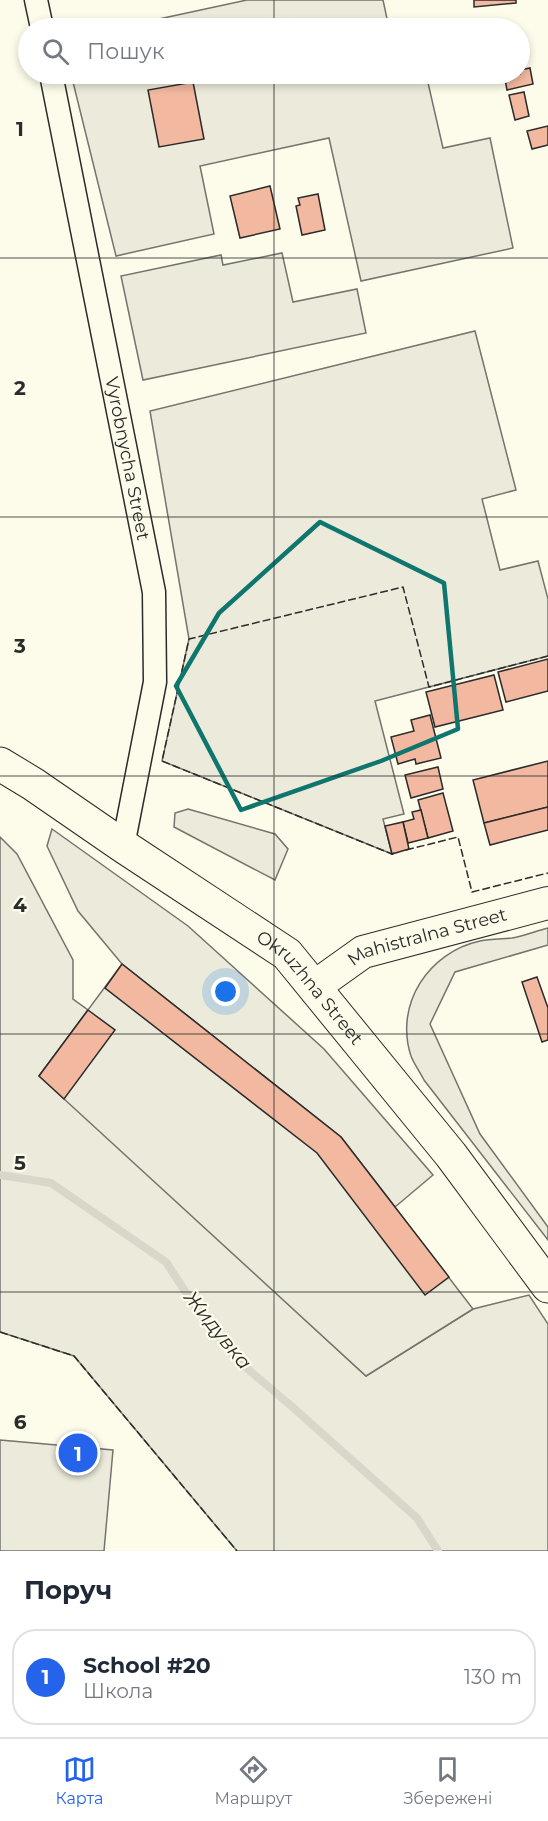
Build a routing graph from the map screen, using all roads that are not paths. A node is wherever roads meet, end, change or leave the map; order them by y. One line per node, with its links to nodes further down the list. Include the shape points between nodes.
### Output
1 (36, 0): 2 (street)
2 (40, 18)
3 (53, 84): 5 (street, Vyrobnycha Street, via 154,592 155,682)
4 (0, 764): 5 (main road, Okruzhna Street)
5 (123, 846): 7 (main road, Okruzhna Street, via 287,954)
6 (548, 903): 7 (street, Mahistralna Street, via 363,952)
7 (314, 987): 8 (main road, Okruzhna Street, via 451,1155)
8 (548, 1286)

